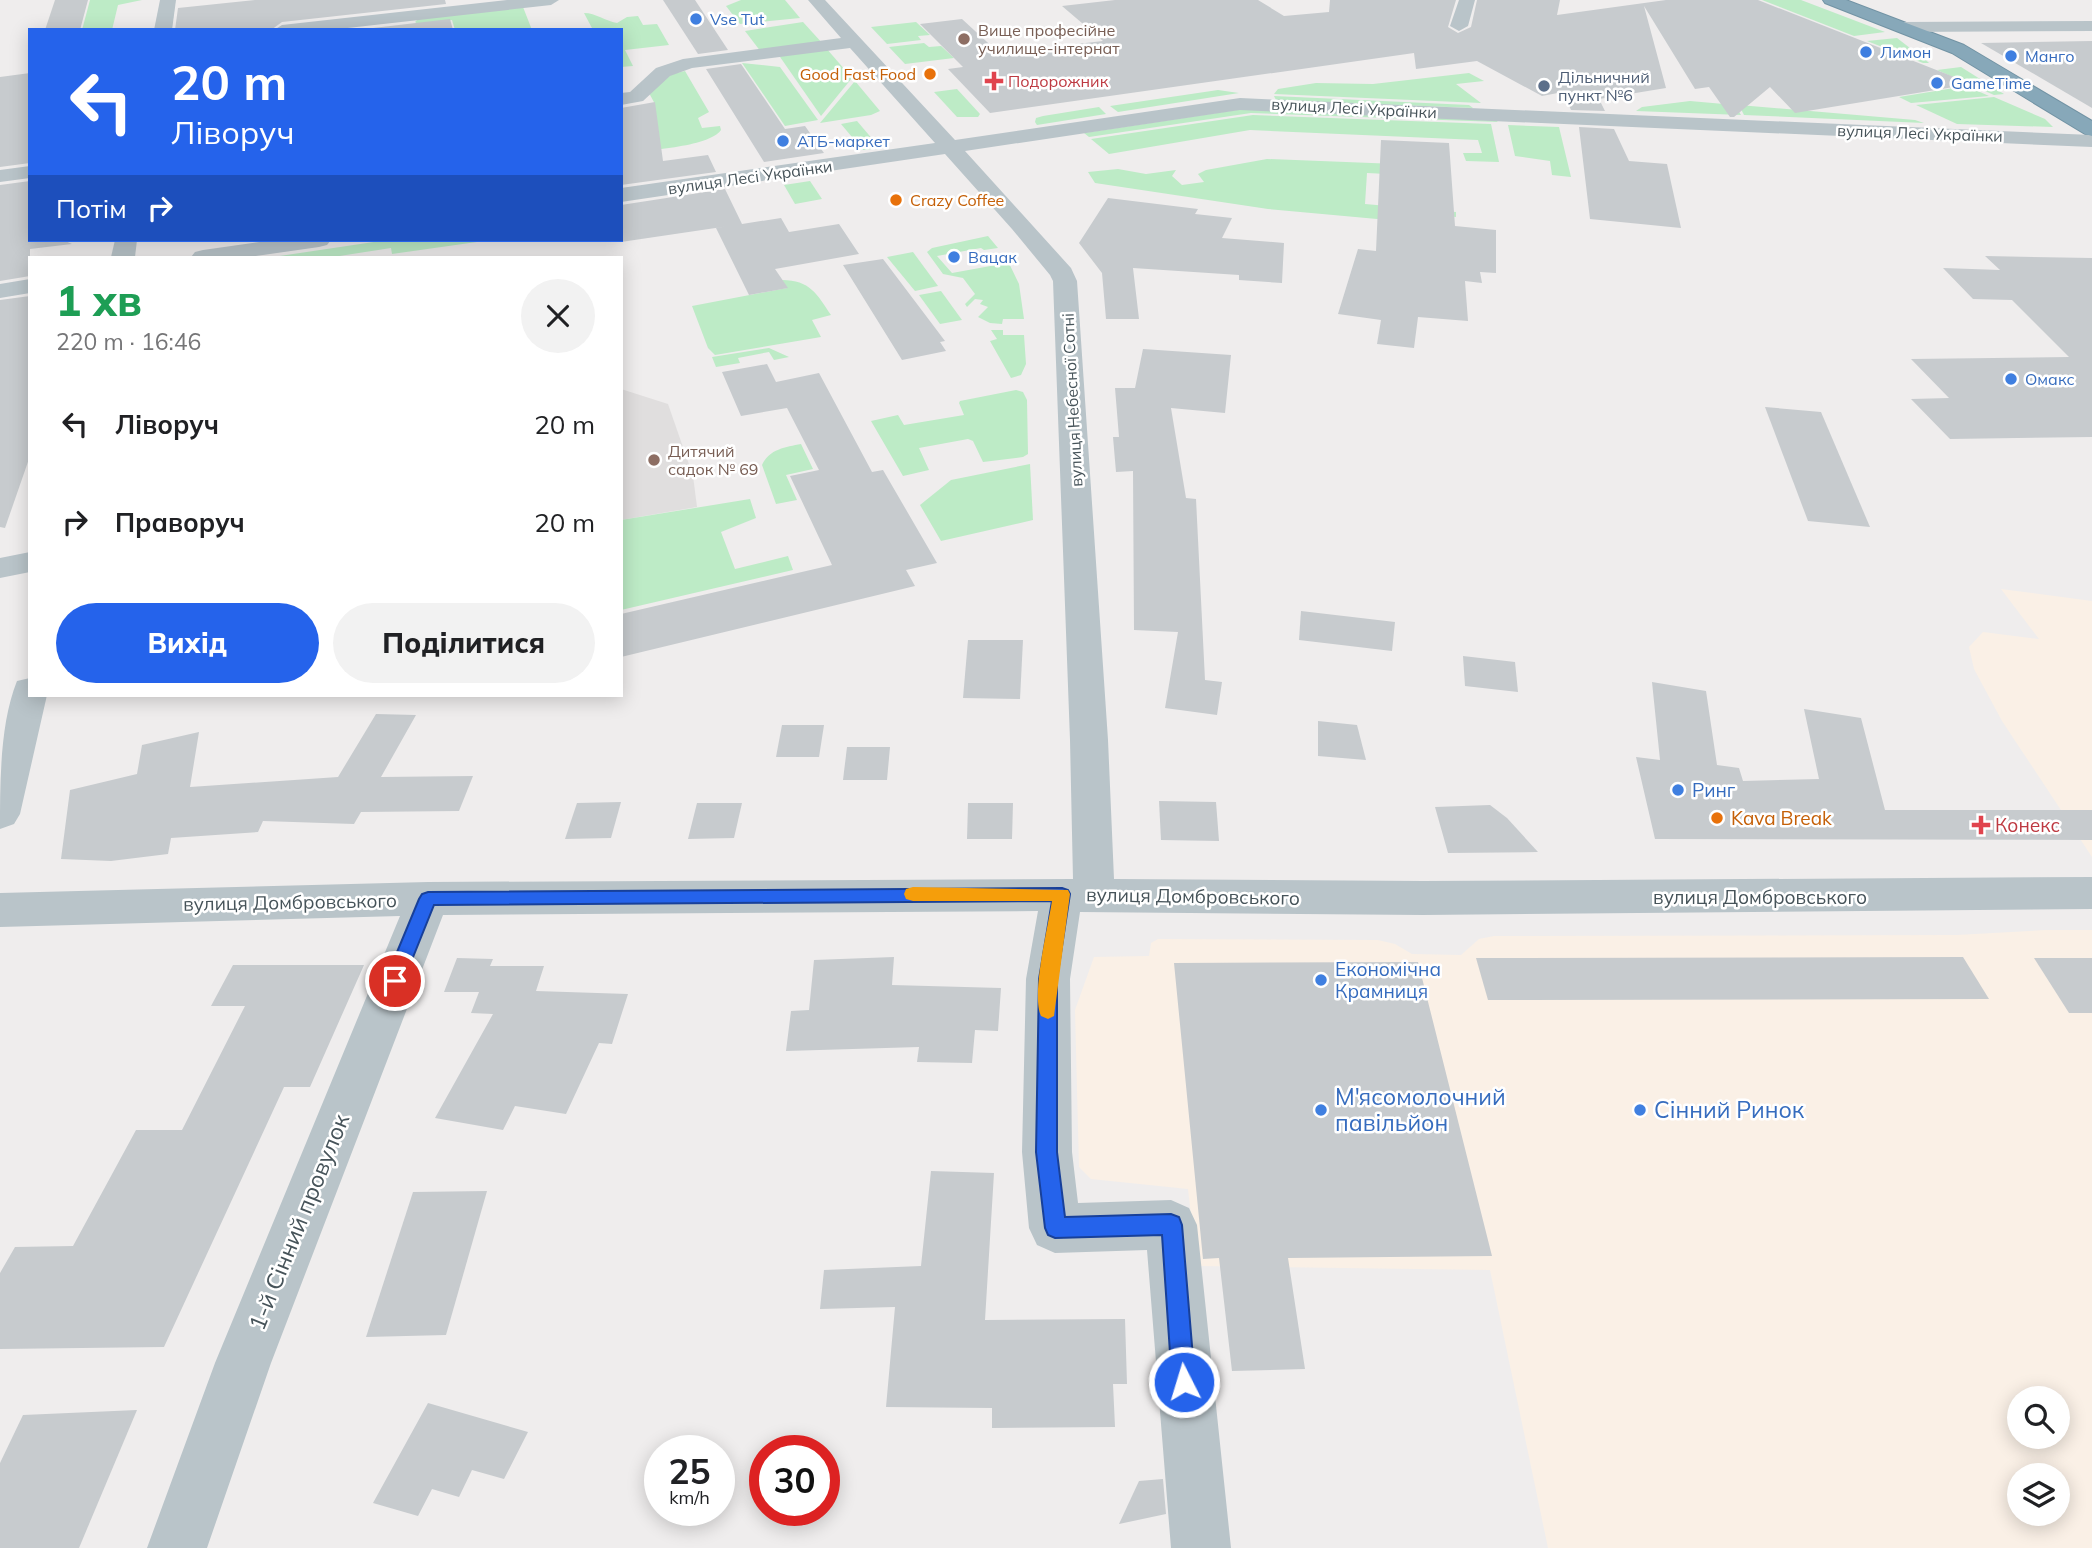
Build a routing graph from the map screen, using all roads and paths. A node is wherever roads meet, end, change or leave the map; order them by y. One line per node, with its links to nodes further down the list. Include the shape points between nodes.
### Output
1 (168, 0): 9 (street)
2 (551, 0): 10 (street)
3 (816, 0): 11 (street, вулиця Небесної Сотні)
4 (1467, 0): 6 (street)
5 (1832, 0): 8 (highway)
6 (1460, 26)
7 (2092, 26): 8 (street)
8 (1903, 27): 13 (highway, via 1969,55)
9 (163, 28)
10 (300, 28)
11 (855, 42): 12 (street, via 690,63 663,72 636,97); 15 (street, вулиця Небесної Сотні)
12 (623, 99)
13 (2092, 130)
14 (2092, 141): 15 (street, вулиця Лесі Українки, via 1246,103)
15 (949, 148): 18 (street, вулиця Лесі Українки); 28 (street, вулиця Небесної Сотні, via 1062,273 1067,289 1089,740)
16 (28, 172): 17 (street)
17 (0, 176)
18 (623, 195)
19 (305, 242): 20 (street)
20 (210, 256)
21 (28, 286): 22 (street)
22 (0, 291)
23 (28, 562): 24 (street)
24 (0, 568)
25 (28, 697): 26 (street)
26 (0, 814)
27 (2092, 893): 28 (street, вулиця Домбровського, via 1478,898)
28 (1078, 895): 29 (street, вулиця Домбровського); 32 (street, вулиця Небесної Сотні, via 1048,979 1047,1152 1055,1228 1171,1225)
29 (428, 899): 30 (street, вулиця Домбровського); 31 (street, 1-й Сінний провулок, via 243,1363)
30 (0, 910)
31 (177, 1548)
32 (1202, 1548)

